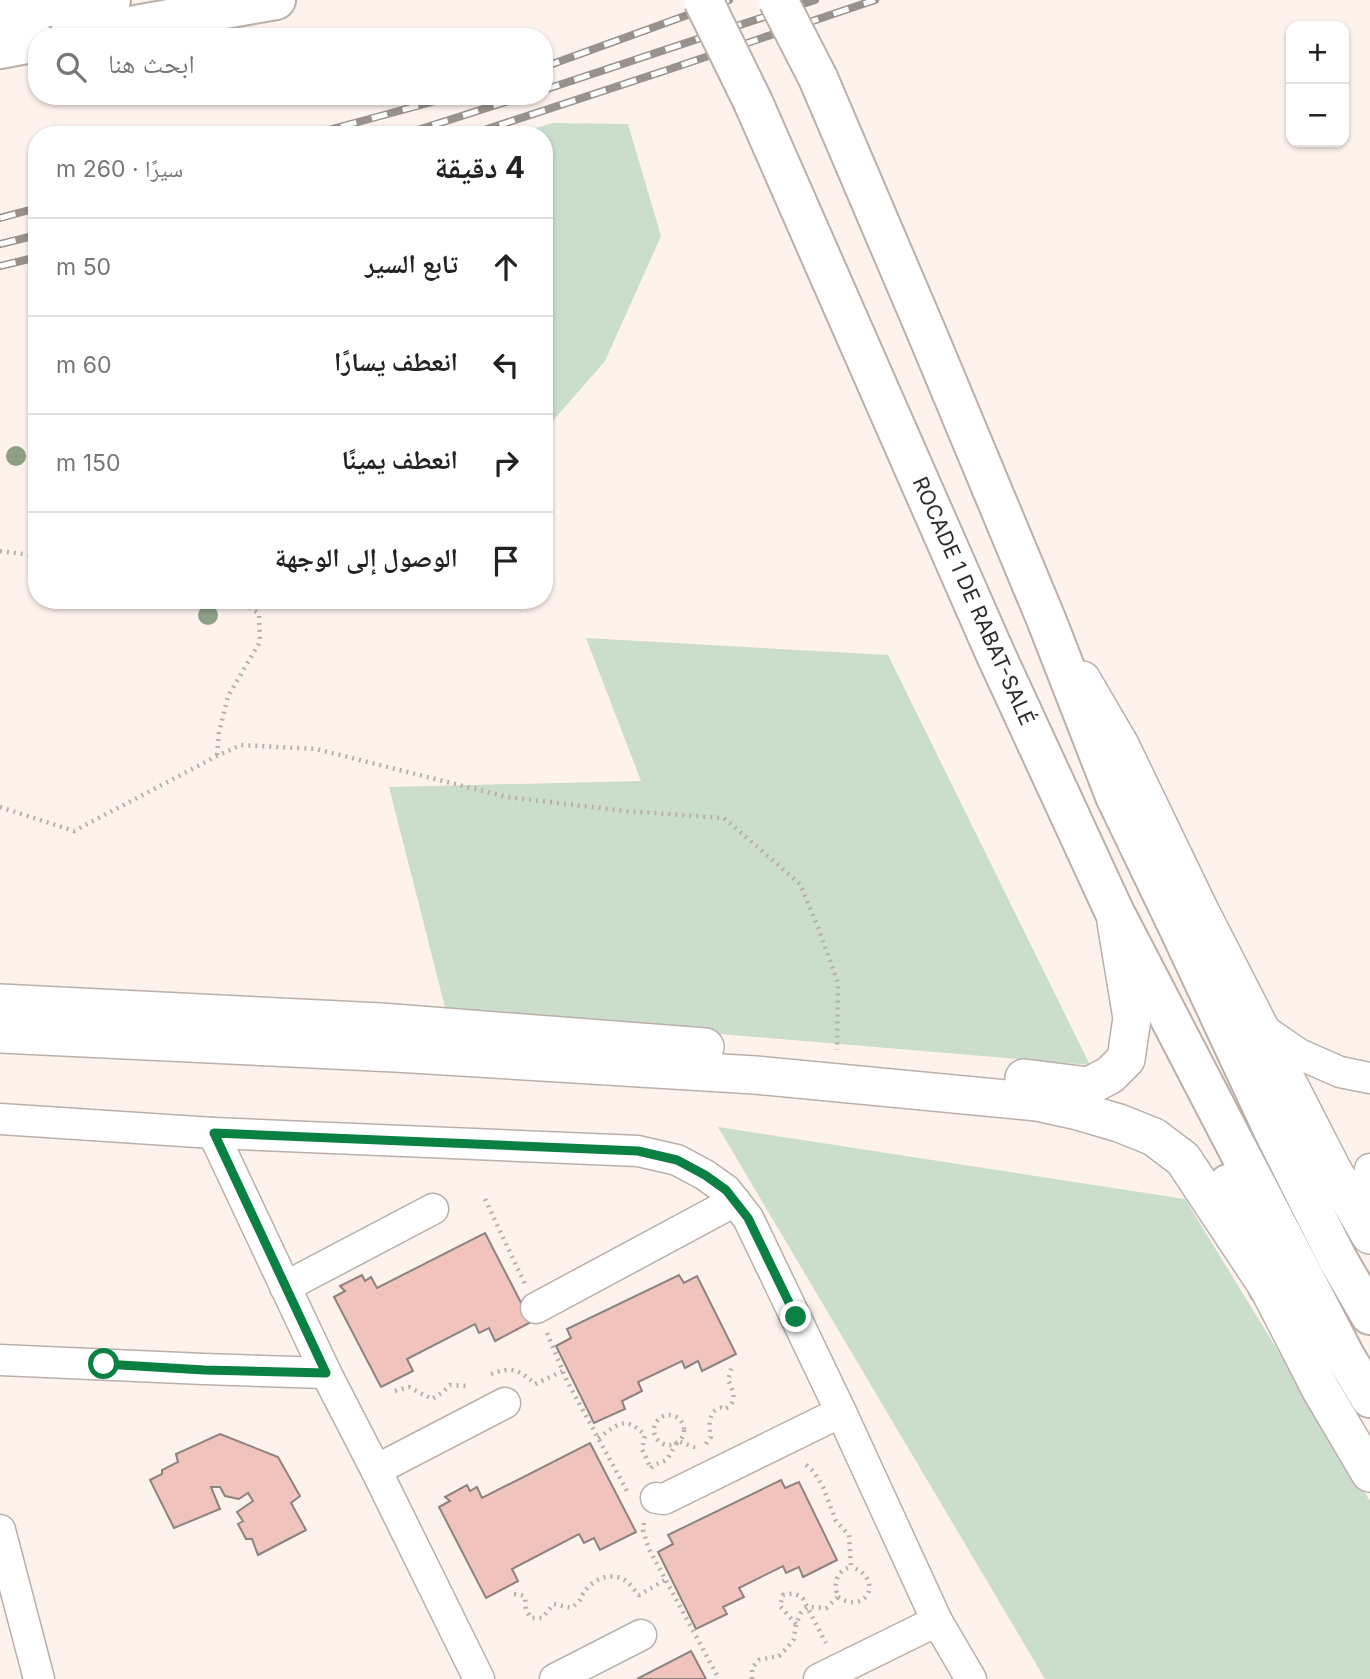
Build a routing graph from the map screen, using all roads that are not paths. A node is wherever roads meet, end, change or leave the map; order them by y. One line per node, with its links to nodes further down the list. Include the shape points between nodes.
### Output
1 (111, 0): 5 (highway)
2 (276, 0): 6 (highway)
3 (703, 0): 10 (highway, ROCADE 1 DE RABAT-SALÉ, bridge, via 754,102 995,653)
4 (778, 0): 9 (highway, bridge, via 818,78)
5 (0, 13)
6 (119, 28)
7 (28, 44): 8 (highway)
8 (0, 49)
9 (1046, 620): 13 (main road, via 1120,745); 26 (highway, via 1115,796 1272,1128)
10 (1114, 911): 11 (highway, ROCADE 1 DE RABAT-SALÉ); 12 (main road, via 1132,1018 1126,1059 1089,1086 837,1058 381,1022)
11 (1157, 997): 24 (highway, via 1178,1081 1244,1216); 29 (highway, ROCADE 1 DE RABAT-SALÉ)
12 (0, 1003)
13 (1261, 1028): 15 (street, via 1299,1054 1340,1072); 22 (main road)
14 (0, 1034): 24 (main road, via 755,1074 1037,1102 1119,1123 1154,1137 1184,1159)
15 (1370, 1078)
16 (0, 1119): 17 (street)
17 (214, 1133): 19 (street, via 638,1151 677,1160 705,1175); 23 (street)
18 (1370, 1169): 21 (street, via 1366,1187)
19 (735, 1201): 25 (street); 31 (street, via 748,1218)
20 (433, 1209): 23 (street)
21 (1370, 1220)
22 (1370, 1235)
23 (285, 1287): 28 (street)
24 (1268, 1287): 33 (main road)
25 (536, 1308)
26 (1370, 1315)
27 (0, 1360): 28 (street)
28 (326, 1373): 32 (street)
29 (1370, 1398)
30 (505, 1403): 32 (street)
31 (841, 1412): 34 (street, via 664,1499); 37 (street)
32 (376, 1470): 41 (street)
33 (1370, 1473)
34 (649, 1494)
35 (0, 1530): 36 (street)
36 (10, 1616): 40 (street)
37 (937, 1621): 39 (street); 43 (street)
38 (641, 1635): 42 (street)
39 (829, 1674)
40 (39, 1679)
41 (480, 1679)
42 (555, 1679)
43 (971, 1679)

